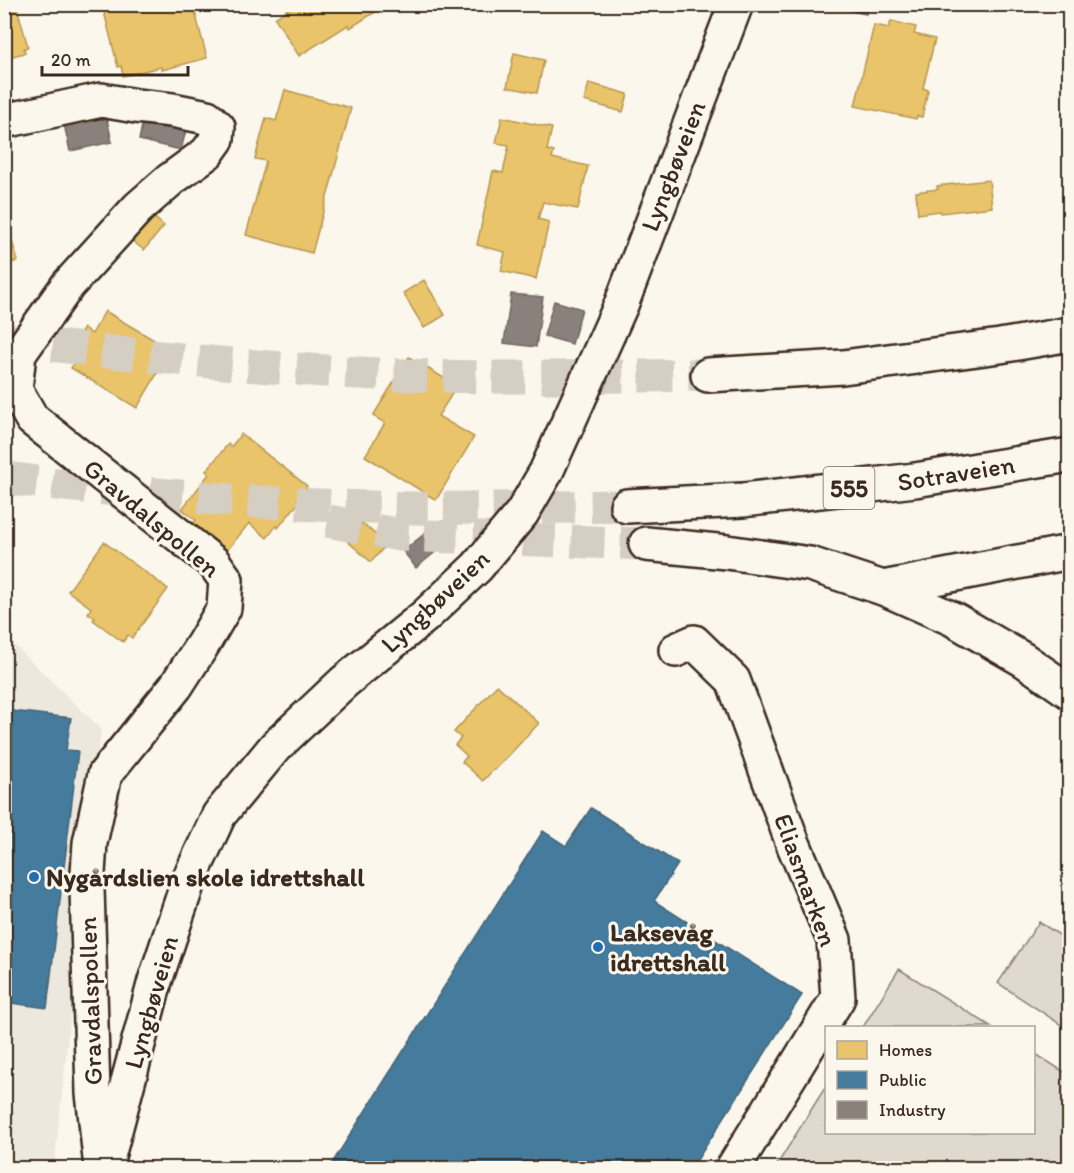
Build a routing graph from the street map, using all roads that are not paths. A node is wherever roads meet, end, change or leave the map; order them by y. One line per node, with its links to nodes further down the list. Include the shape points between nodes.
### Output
1 (736, 4): 12 (main road, Lyngbøveien, via 621,305 546,472 522,513 477,567 275,747 219,815 188,882 155,981)
2 (4, 121): 12 (main road, Gravdalspollen, via 101,100 207,117 218,127 217,139 207,153 138,208 68,285 20,354 15,389 32,419 214,563 226,580 224,608 203,645 176,686 105,774 90,843 87,888 93,1093)
3 (1070, 334): 4 (main road, via 843,367)
4 (708, 375)
5 (1070, 454): 6 (main road, Sotraveien / 555, via 903,482 743,500)
6 (627, 506)
7 (646, 544): 9 (main road, via 810,564)
8 (1070, 552): 9 (main road)
9 (883, 588): 11 (main road, via 953,619)
10 (676, 650): 13 (main road, Eliasmarken, via 694,642 733,680 792,841 834,940 838,998)
11 (1070, 692)
12 (103, 1168)
13 (733, 1168)

